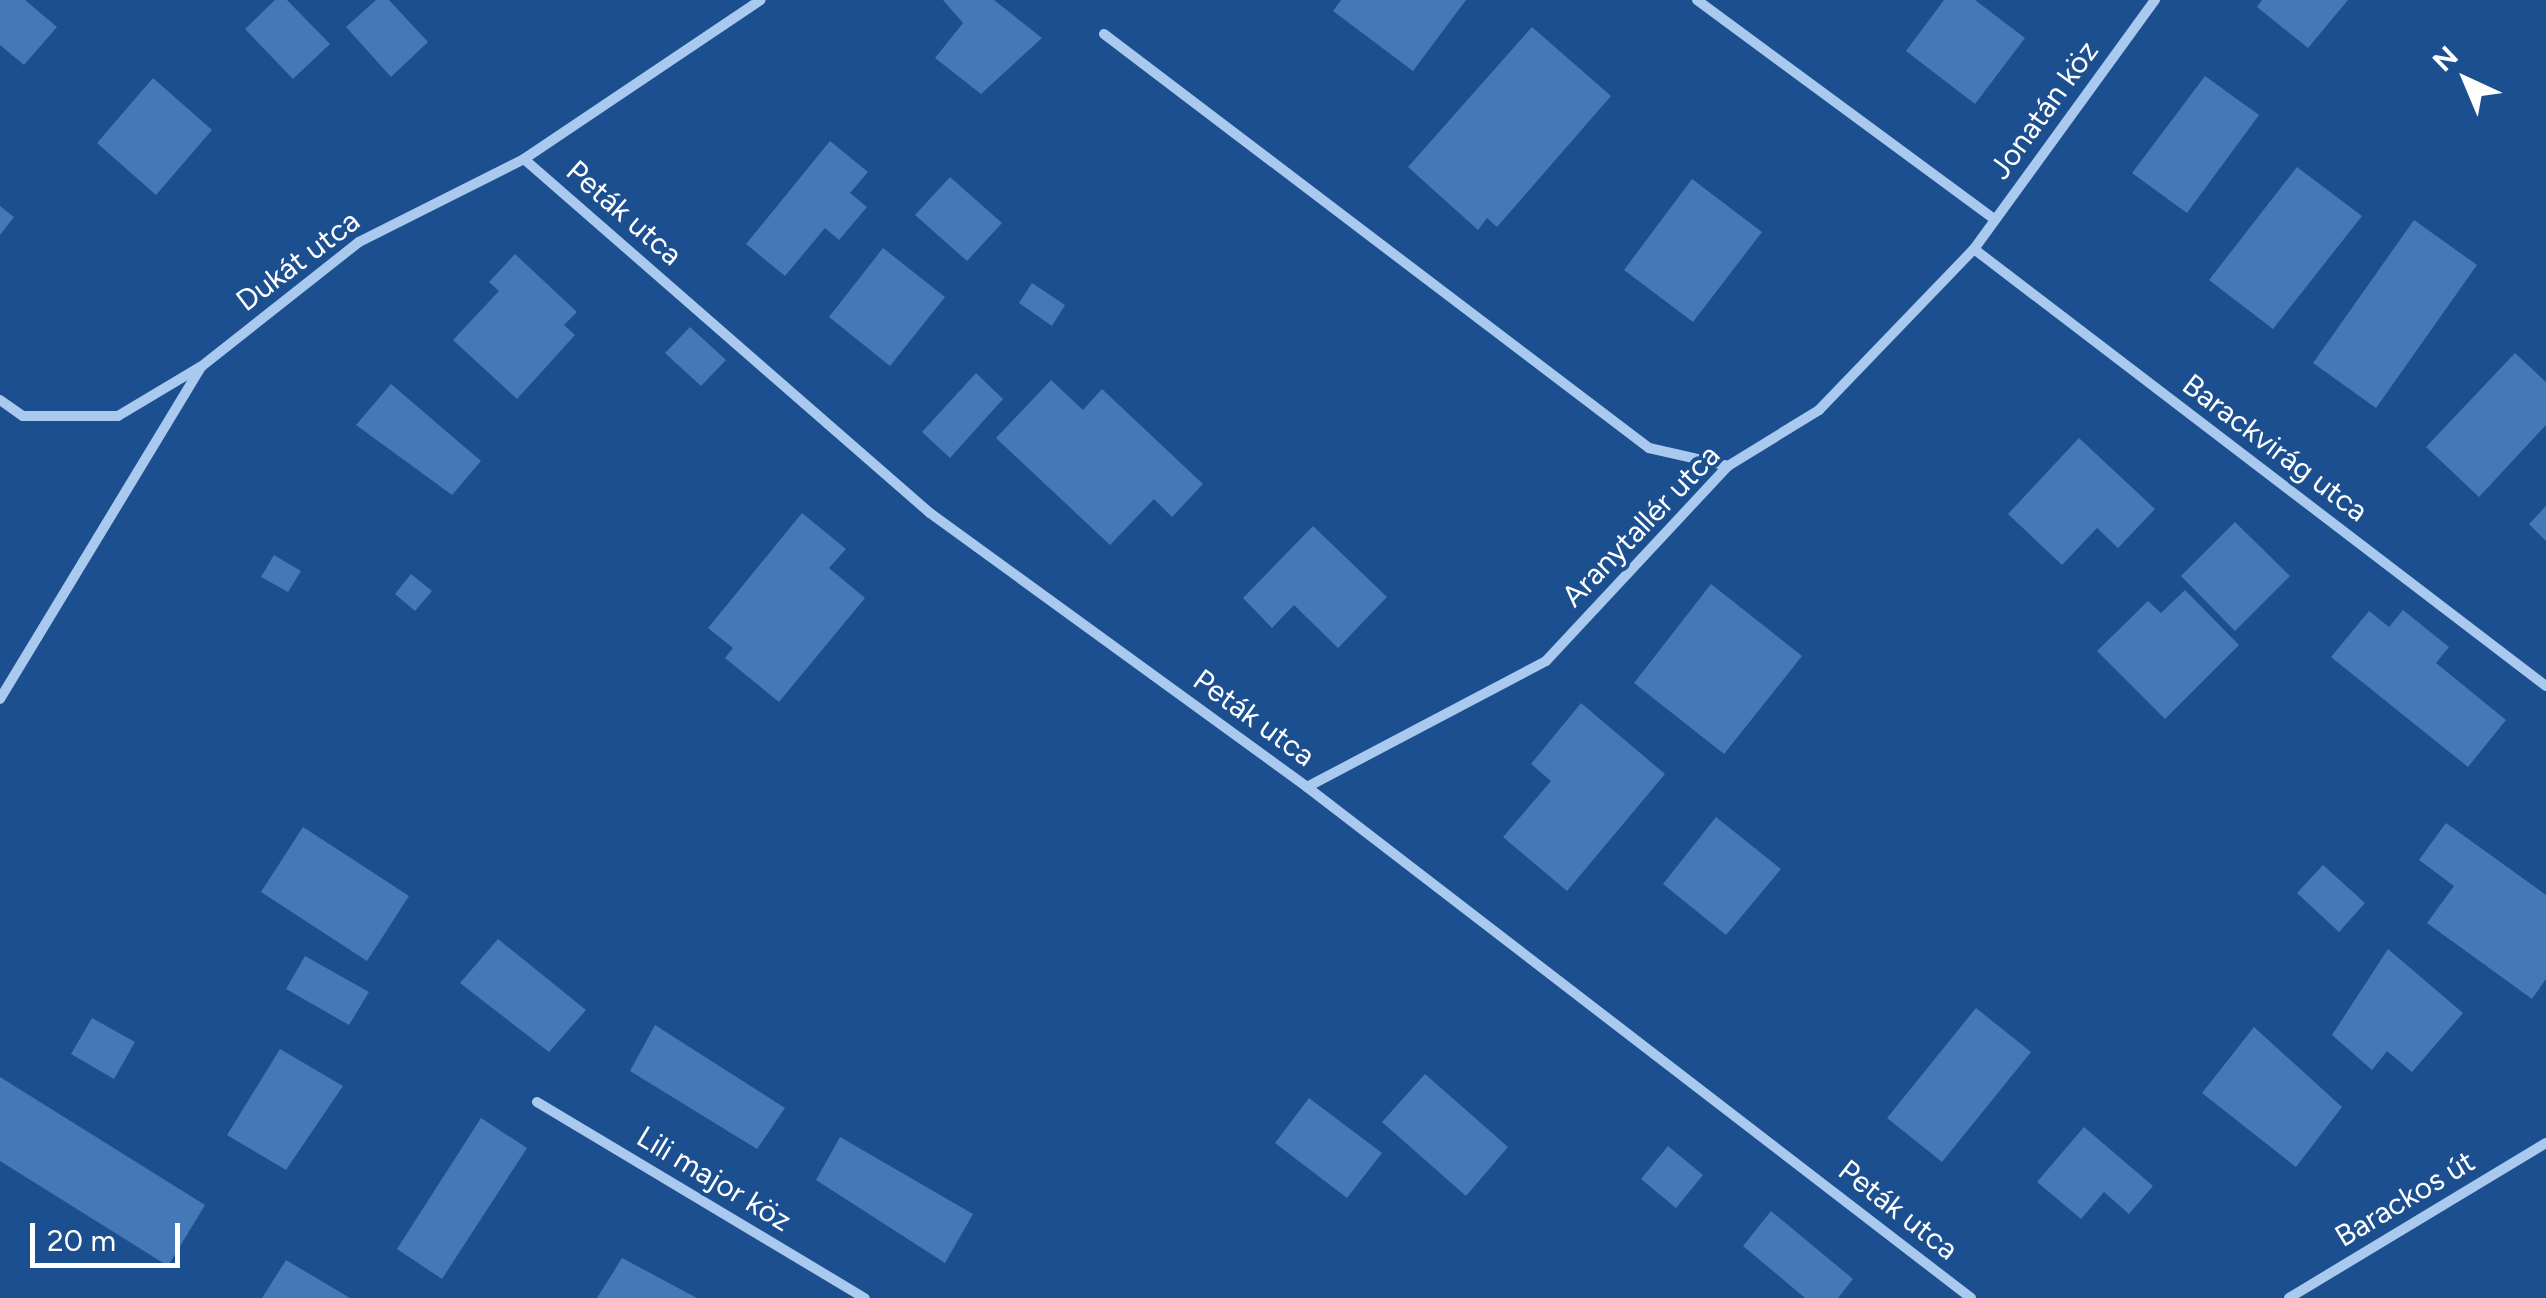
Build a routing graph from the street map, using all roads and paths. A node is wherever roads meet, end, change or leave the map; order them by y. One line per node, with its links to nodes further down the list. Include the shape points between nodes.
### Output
1 (760, 0): 5 (street, Dukát utca)
2 (1698, 0): 6 (street)
3 (2154, 0): 6 (street, Jonatán köz)
4 (1104, 34): 10 (street, via 1648,448)
5 (524, 159): 8 (street, Dukát utca, via 359,242); 13 (street, Peták utca, via 930,513)
6 (1996, 220): 7 (street, Jonatán köz)
7 (1974, 249): 10 (street, Aranytallér utca, via 1818,410); 11 (street, Barackvirág utca)
8 (202, 366): 9 (street, via 118,416 23,416); 12 (street, Dukát utca)
9 (0, 400)
10 (1728, 466): 13 (street, Aranytallér utca, via 1546,661)
11 (2546, 686)
12 (0, 699)
13 (1307, 787): 17 (street, Peták utca)
14 (537, 1102): 16 (street, Lili major köz)
15 (2546, 1143): 18 (street, Barackos út)
16 (865, 1298)
17 (1971, 1298)
18 (2289, 1298)

